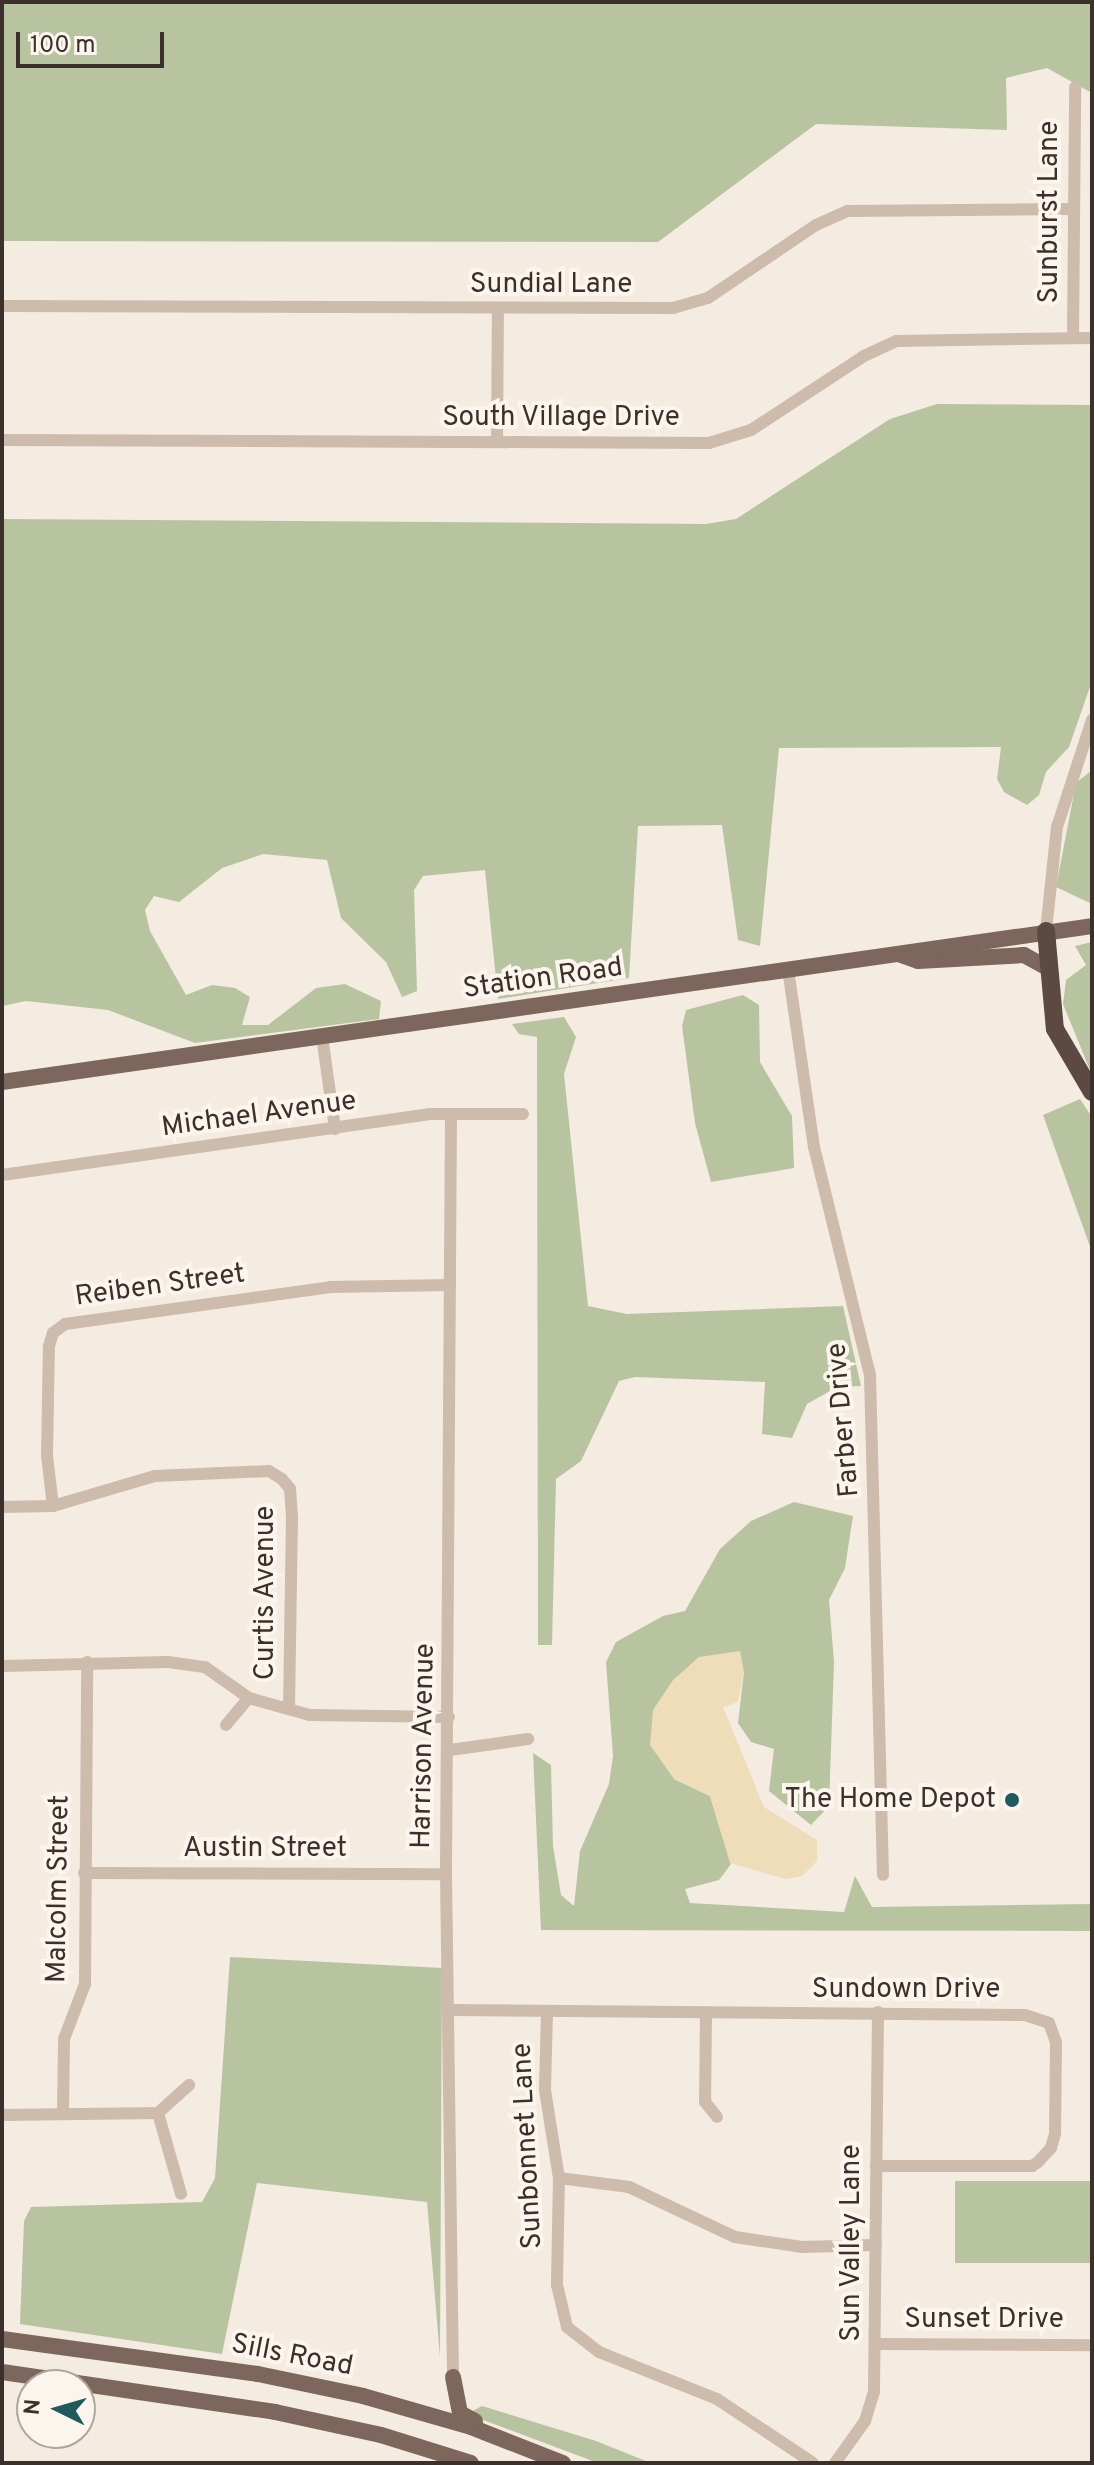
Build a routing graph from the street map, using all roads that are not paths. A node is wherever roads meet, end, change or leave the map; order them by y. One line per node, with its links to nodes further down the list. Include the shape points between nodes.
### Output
1 (1075, 87): 2 (street, Sunburst Lane)
2 (1073, 209): 4 (street, Sundial Lane, via 858,209 816,225 697,303 661,309); 5 (street, Sunburst Lane)
3 (2, 306): 4 (street, Sundial Lane)
4 (498, 309): 8 (street)
5 (1073, 338): 6 (street, South Village Drive); 8 (street, South Village Drive, via 896,341 751,430 724,440)
6 (1092, 338)
7 (2, 440): 8 (street, South Village Drive)
8 (497, 442)
9 (1092, 720): 11 (street, via 1057,827)
10 (1092, 926): 11 (main road, Station Road)
11 (1046, 931): 12 (main road, Station Road); 13 (highway)
12 (896, 953): 13 (main road, via 918,961 1024,955); 14 (main road, Station Road)
13 (1047, 968): 17 (highway, via 1055,1029)
14 (788, 969): 15 (main road, Station Road); 35 (street, Farber Drive, via 814,1147 870,1375)
15 (322, 1036): 16 (main road, Station Road); 20 (street)
16 (2, 1082)
17 (1092, 1092)
18 (523, 1114): 19 (street, Michael Avenue)
19 (451, 1115): 20 (street, Michael Avenue); 22 (street, Harrison Avenue)
20 (335, 1129): 21 (street, Michael Avenue)
21 (2, 1175)
22 (450, 1285): 23 (street, Reiben Street, via 330,1287 65,1324 53,1333 49,1346 47,1456); 29 (street, Harrison Avenue)
23 (53, 1506): 24 (street, Curtis Avenue); 28 (street, Curtis Avenue, via 155,1476 269,1471 282,1479 290,1489 292,1517)
24 (2, 1507)
25 (87, 1662): 26 (street); 27 (street, via 205,1667); 33 (street, Malcolm Street)
26 (2, 1666)
27 (249, 1698): 28 (street); 30 (street)
28 (289, 1708): 29 (street, via 310,1715)
29 (449, 1717): 32 (street, Harrison Avenue)
30 (226, 1725)
31 (528, 1739): 32 (street)
32 (450, 1750): 34 (street, Harrison Avenue)
33 (84, 1873): 34 (street, Austin Street); 42 (street, Malcolm Street, via 85,1984 64,2039)
34 (446, 1874): 36 (street, Harrison Avenue)
35 (883, 1875)
36 (452, 2010): 37 (street, Sundown Drive); 53 (street, Harrison Avenue)
37 (547, 2012): 39 (street, Sundown Drive); 46 (street, Sunbonnet Lane, via 546,2102)
38 (878, 2012): 39 (street, Sundown Drive); 45 (street, Sun Valley Lane); 45 (street, Sundown Drive, via 1039,2017 1056,2035 1056,2105 1051,2148 1032,2166)
39 (706, 2013): 44 (street, via 705,2102)
40 (189, 2085): 41 (street)
41 (158, 2113): 42 (street); 47 (street)
42 (63, 2114): 43 (street)
43 (2, 2115)
44 (717, 2117)
45 (876, 2166): 48 (street, Sun Valley Lane)
46 (559, 2178): 48 (street, via 629,2187 750,2240 802,2247); 59 (street, Sunbonnet Lane, via 557,2285 567,2327 580,2342 717,2399)
47 (181, 2194)
48 (876, 2245): 50 (street, Sun Valley Lane)
49 (2, 2339): 54 (main road, Sills Road, via 258,2374)
50 (876, 2344): 51 (street, Sunset Drive); 60 (street, Sun Valley Lane, via 871,2405)
51 (1092, 2345)
52 (2, 2372): 55 (main road, Sills Road, via 224,2403)
53 (453, 2377): 54 (main road, via 445,2401 437,2406); 58 (main road, via 462,2415 544,2447)
54 (363, 2396): 58 (main road, Sills Road, via 471,2427)
55 (381, 2435): 56 (main road); 57 (main road, Sills Road)
56 (444, 2463)
57 (471, 2463)
58 (565, 2463)
59 (813, 2463)
60 (835, 2463)

